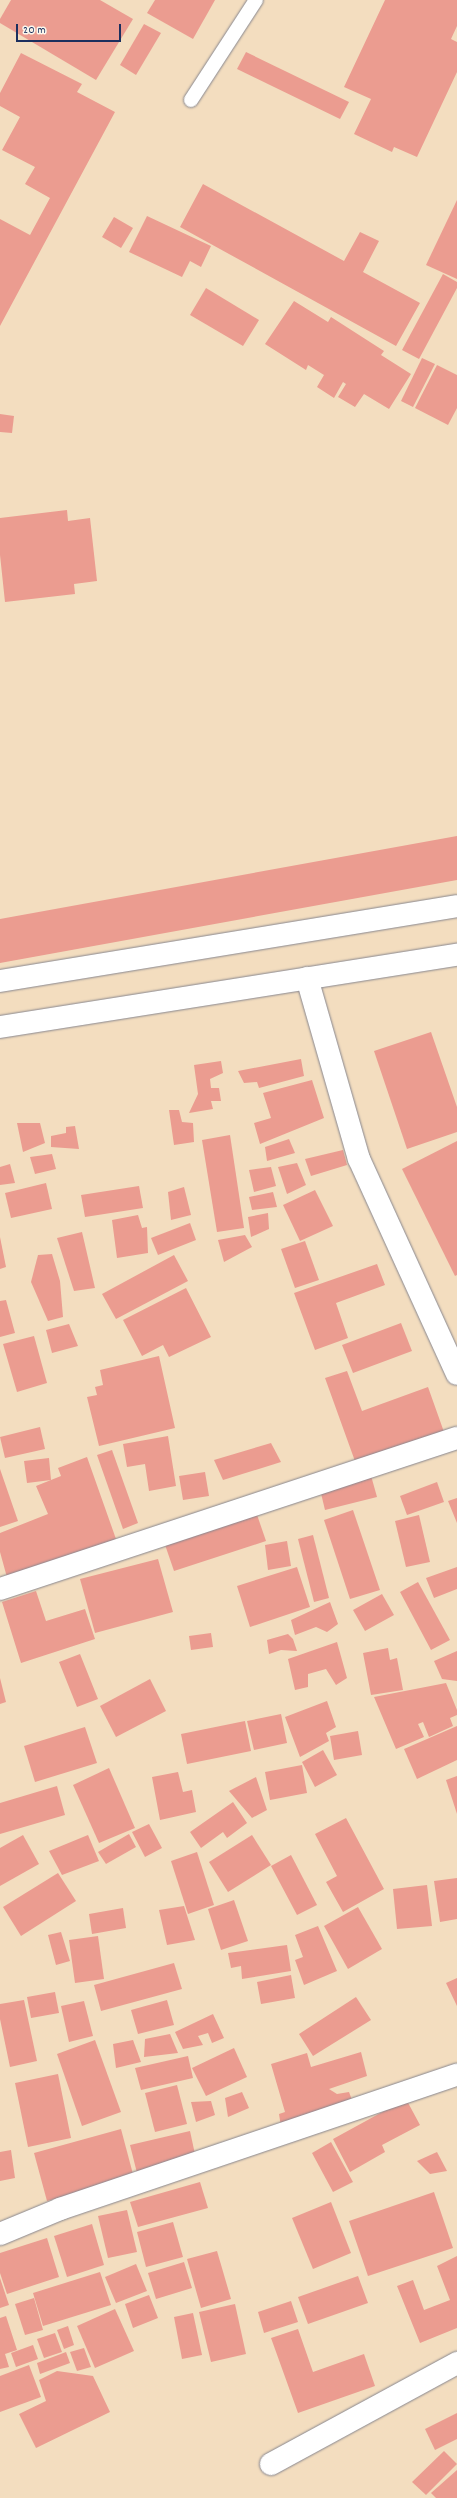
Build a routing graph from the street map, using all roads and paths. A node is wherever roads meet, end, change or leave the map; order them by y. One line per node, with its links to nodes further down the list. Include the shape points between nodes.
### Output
1 (256, 0): 2 (lane)
2 (191, 100)
3 (457, 906): 6 (street)
4 (457, 954): 5 (street)
5 (306, 978): 7 (street); 8 (street, via 359,1159)
6 (0, 981)
7 (0, 1027)
8 (457, 1374)
9 (457, 1438): 10 (street)
10 (0, 1590)
11 (457, 2075): 12 (street, via 60,2209)
12 (0, 2234)
13 (457, 2363): 14 (street)
14 (271, 2464)

